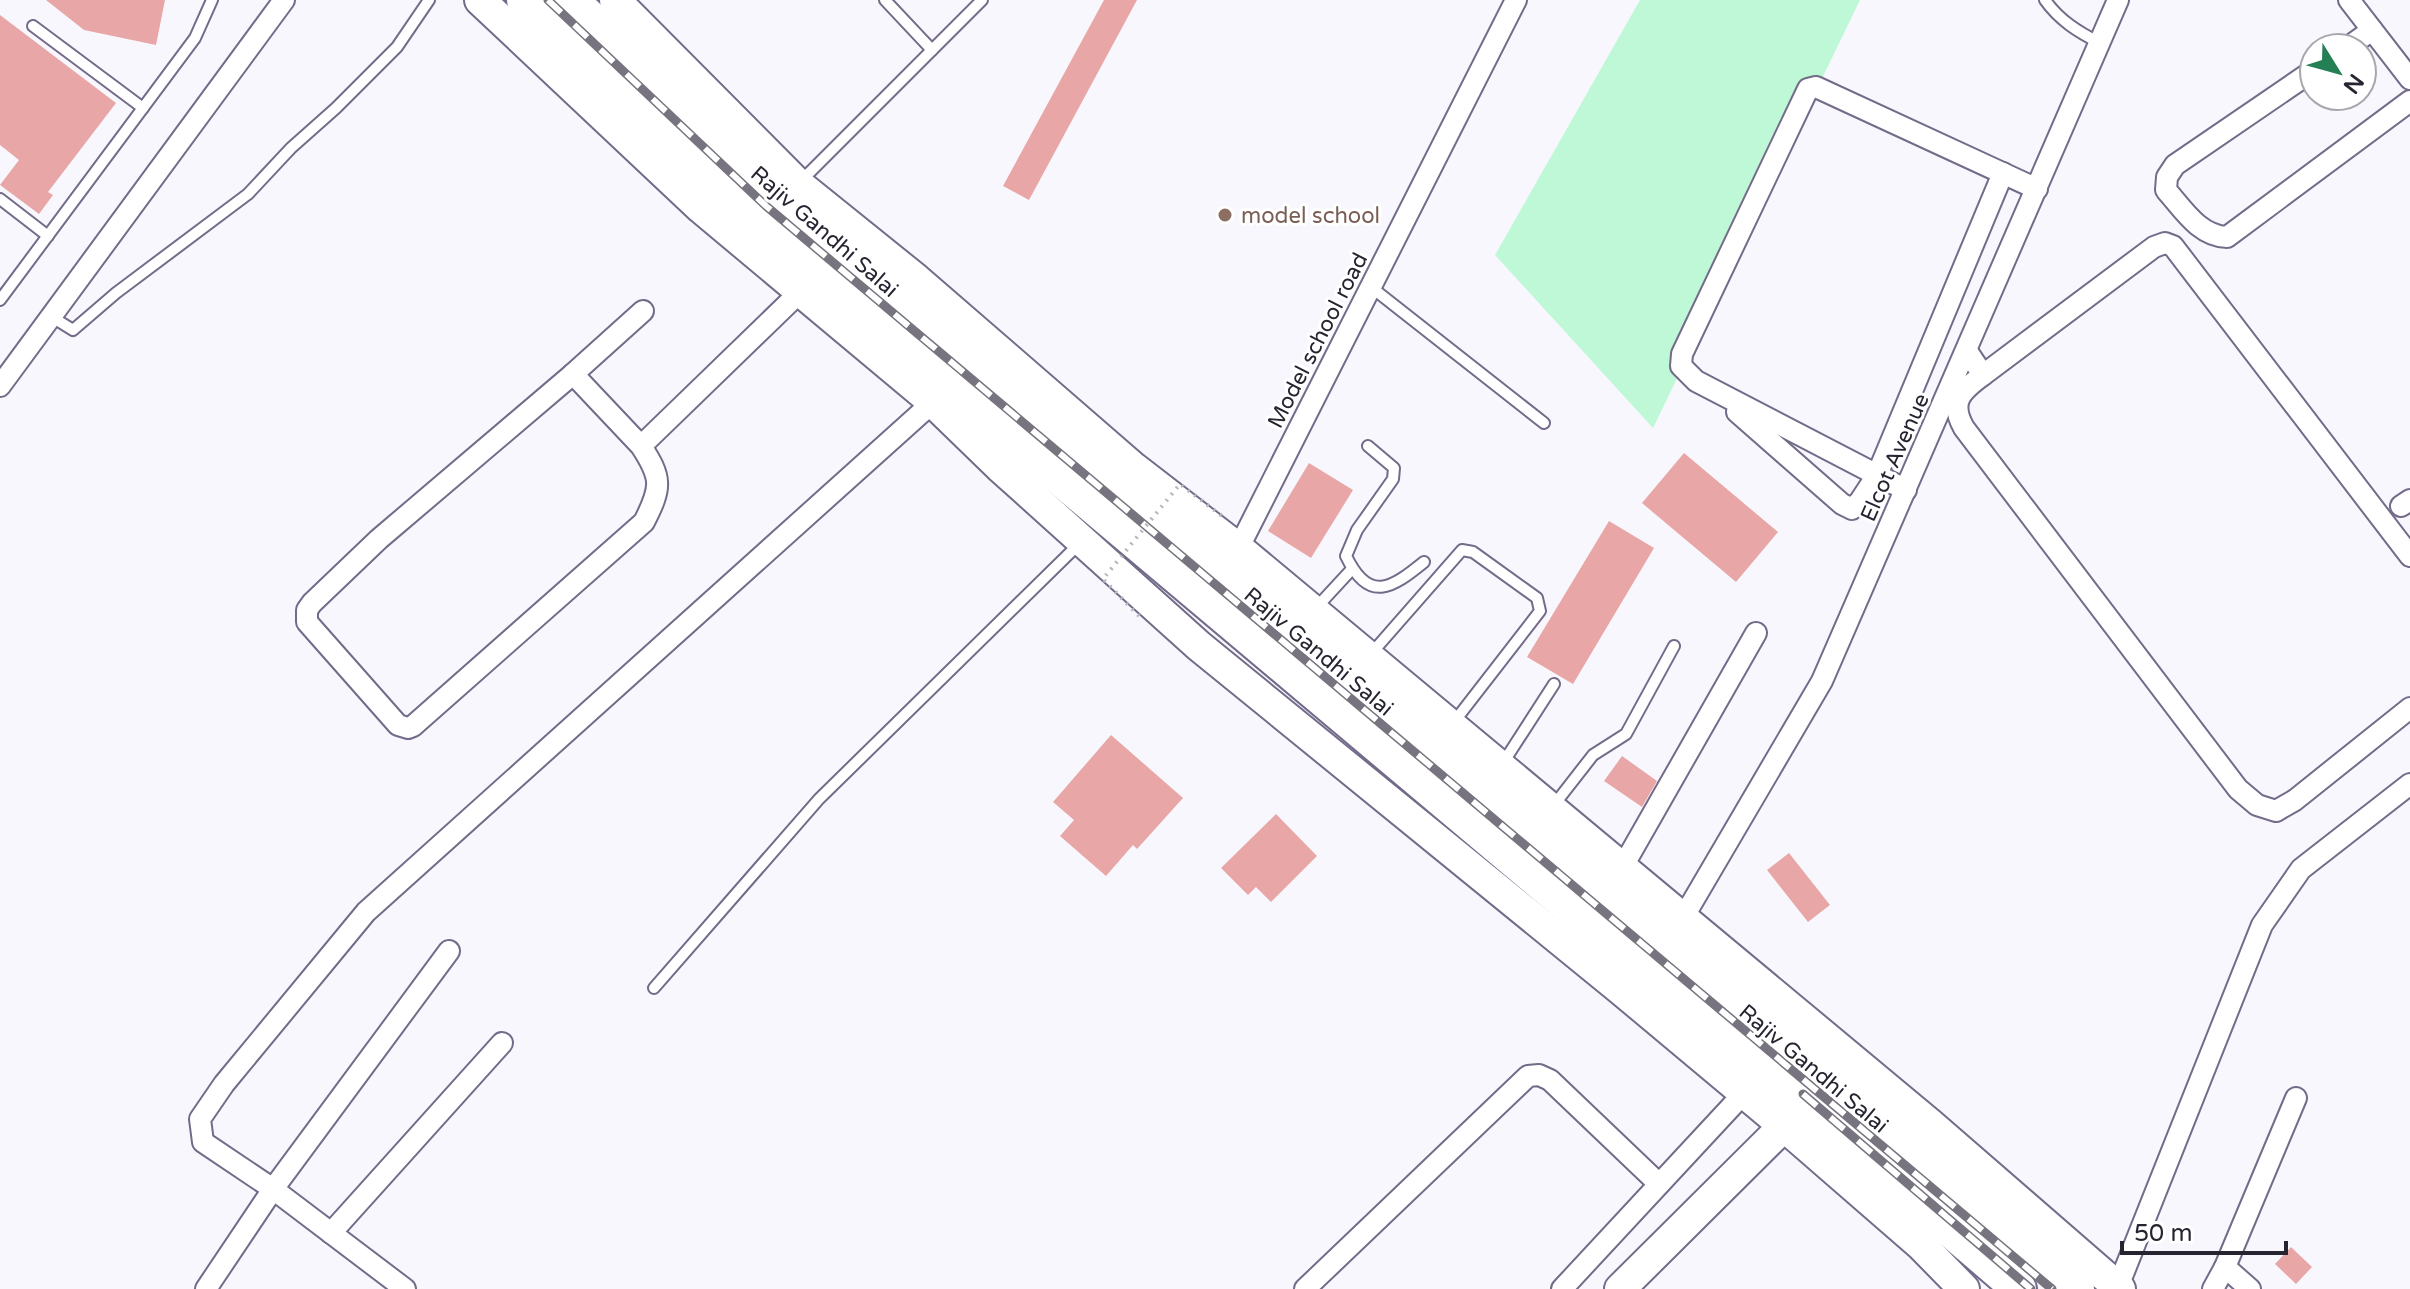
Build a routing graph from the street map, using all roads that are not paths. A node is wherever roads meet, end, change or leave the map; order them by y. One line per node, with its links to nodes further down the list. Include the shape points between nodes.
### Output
1 (212, 0): 22 (lane, via 195,38)
2 (284, 0): 32 (street)
3 (429, 0): 32 (lane, via 397,47 248,194 73,330)
4 (480, 0): 29 (street)
5 (524, 0): 38 (main road, Rajiv Gandhi Salai)
6 (571, 0): 25 (main road, Rajiv Gandhi Salai)
7 (615, 0): 25 (street)
8 (885, 0): 18 (lane)
9 (982, 0): 18 (lane)
10 (1516, 0): 28 (street, Model school road)
11 (2045, 0): 17 (lane, via 2054,13)
12 (2118, 0): 17 (street, Elcot Avenue)
13 (2349, 0): 15 (street)
14 (33, 26): 22 (lane)
15 (2372, 30): 16 (street); 19 (street)
16 (2369, 32)
17 (2100, 43): 24 (street, Elcot Avenue)
18 (932, 50): 25 (lane)
19 (2410, 79)
20 (2298, 81): 21 (street, via 2175,165 2167,177 2166,190 2204,232 2227,237)
21 (2410, 101)
22 (143, 108): 27 (lane)
23 (2003, 173): 24 (street); 37 (street, via 1816,87 1808,89 1682,354 1684,370); 42 (street)
24 (2037, 189): 33 (street, Elcot Avenue)
25 (791, 191): 46 (main road, Rajiv Gandhi Salai)
26 (0, 199): 27 (lane)
27 (48, 236): 30 (lane)
28 (1371, 287): 39 (lane); 46 (street, Model school road)
29 (799, 293): 38 (street); 40 (street)
30 (0, 300)
31 (643, 311): 34 (street)
32 (52, 317): 36 (street)
33 (1967, 351): 35 (street); 43 (street, Elcot Avenue)
34 (573, 374): 40 (street); 40 (street, via 379,539 307,610 311,629 398,725 413,726 644,522 658,484 656,468)
35 (1983, 375): 45 (street, via 2154,247 2173,246); 55 (street, via 1961,394 1956,414 1964,428 2238,789 2257,805 2276,811 2295,800)
36 (0, 386)
37 (1714, 391): 42 (street); 42 (street, via 1842,504 1852,509)
38 (941, 394): 44 (street, via 1000,467); 54 (main road, Rajiv Gandhi Salai); 73 (street, via 366,912 200,1119 203,1142)
39 (1544, 423)
40 (641, 446)
41 (1368, 446): 48 (lane, via 1394,468 1393,479 1357,530 1346,556)
42 (1877, 475): 43 (street)
43 (1906, 490): 64 (street, Elcot Avenue, via 1822,681)
44 (1083, 540): 54 (street, via 1199,646); 66 (lane, via 819,799)
45 (2410, 556)
46 (1232, 561): 49 (street); 59 (main road, Rajiv Gandhi Salai)
47 (1424, 562): 48 (lane, via 1382,589)
48 (1352, 569): 49 (lane)
49 (1314, 611): 52 (street)
50 (1756, 633): 62 (street)
51 (1674, 646): 59 (lane, via 1626,734 1593,755)
52 (1368, 657): 56 (street); 56 (lane, via 1462,550 1473,552 1537,598 1540,611)
53 (1554, 684): 57 (lane)
54 (1278, 687): 60 (main road, Rajiv Gandhi Salai); 68 (street)
55 (2410, 708)
56 (1450, 726): 57 (street)
57 (1500, 768): 59 (street)
58 (2410, 784): 78 (street, via 2301,869 2262,925)
59 (1544, 822): 60 (main road, via 1527,854); 61 (main road, Rajiv Gandhi Salai); 62 (street)
60 (1516, 862): 63 (main road, Rajiv Gandhi Salai)
61 (1572, 864): 63 (main road); 74 (main road, Rajiv Gandhi Salai)
62 (1622, 868): 64 (street)
63 (1551, 891): 71 (main road, Rajiv Gandhi Salai)
64 (1683, 918): 78 (street)
65 (449, 951): 73 (street)
66 (654, 988)
67 (502, 1043): 75 (street)
68 (1744, 1093): 70 (street); 72 (street)
69 (2296, 1098): 77 (street)
70 (1784, 1126): 71 (street); 83 (street)
71 (1866, 1177): 76 (main road, Rajiv Gandhi Salai); 84 (street)
72 (1659, 1184): 81 (street, via 1550,1080 1528,1076); 82 (street)
73 (273, 1189): 75 (street); 79 (street)
74 (1994, 1219): 76 (main road); 86 (main road, Rajiv Gandhi Salai)
75 (331, 1233): 80 (street)
76 (1970, 1247): 85 (main road, Rajiv Gandhi Salai)
77 (2225, 1267): 87 (street); 88 (street)
78 (2118, 1288)
79 (206, 1289)
80 (405, 1289)
81 (1305, 1289)
82 (1562, 1289)
83 (1620, 1289)
84 (1964, 1289)
85 (2019, 1289)
86 (2077, 1289)
87 (2213, 1289)
88 (2250, 1289)

